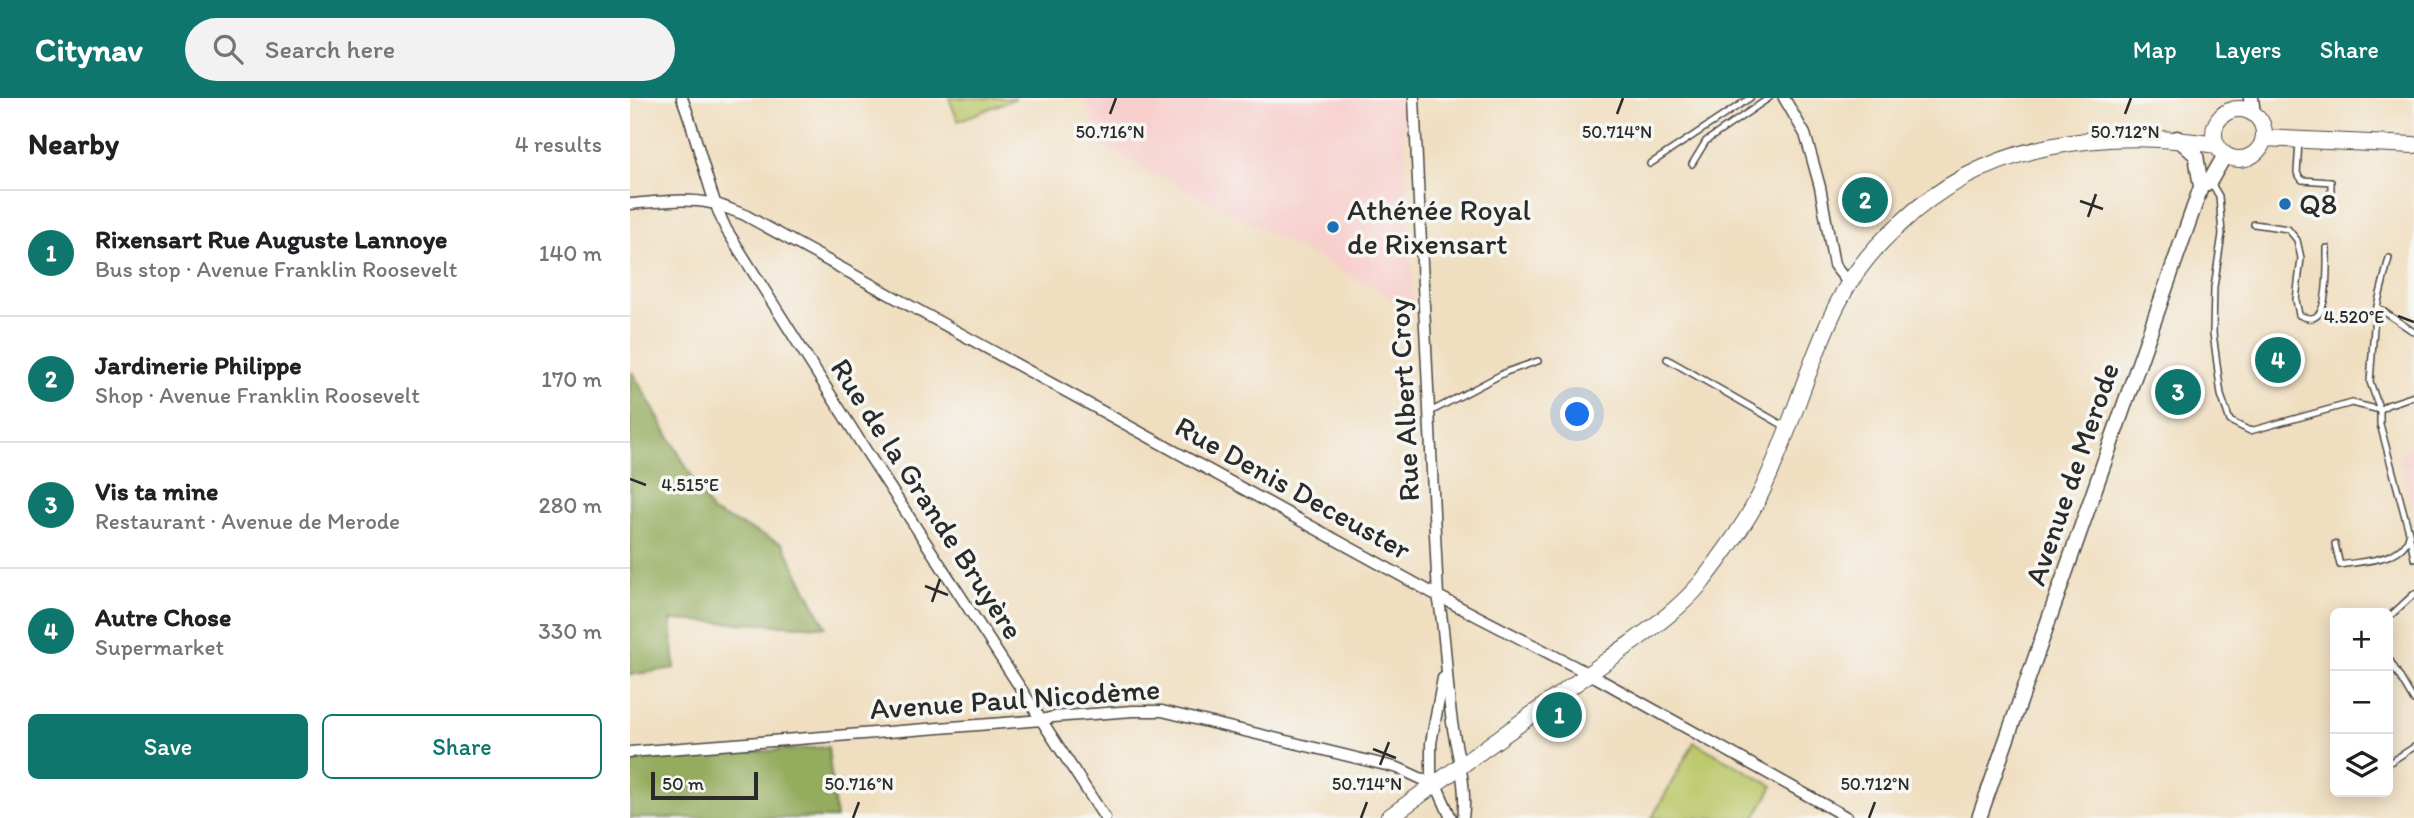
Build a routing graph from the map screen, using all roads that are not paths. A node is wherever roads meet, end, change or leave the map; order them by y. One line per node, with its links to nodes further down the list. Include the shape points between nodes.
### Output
1 (682, 98): 16 (street, Rue de la Grande Bruyère)
2 (1414, 98): 28 (street, Rue Albert Croy)
3 (1750, 98): 12 (lane)
4 (1769, 98): 13 (lane, via 1706,141)
5 (1784, 98): 21 (street, via 1805,134 1834,265)
6 (2252, 106): 8 (main road); 11 (main road, via 2232,110 2216,124 2214,134)
7 (2177, 138): 11 (main road); 14 (street, via 2196,155); 21 (main road, via 2075,141 2000,159 1959,179 1915,209 1878,244)
8 (2264, 138): 9 (main road); 11 (main road, via 2253,155 2237,159)
9 (2299, 140): 10 (main road); 15 (lane, via 2297,173 2302,180 2331,181)
10 (2414, 145)
11 (2221, 150): 14 (street, Avenue de Merode)
12 (1650, 164)
13 (1692, 164)
14 (2206, 184): 27 (lane, via 2219,196 2222,234 2213,333 2221,395 2230,421 2249,431 2352,403); 51 (street, Avenue de Merode)
15 (2331, 192)
16 (714, 203): 17 (street, Rue Denis Deceuster); 34 (street, Rue Denis Deceuster, via 743,214); 40 (street, Rue de la Grande Bruyère, via 760,284)
17 (630, 204)
18 (2254, 224): 19 (lane, via 2288,229 2297,240 2301,258 2296,300 2299,314 2308,318 2324,308)
19 (2328, 248)
20 (2389, 258): 22 (lane)
21 (1849, 284): 29 (main road)
22 (2377, 307): 23 (lane); 27 (lane, via 2371,382)
23 (2414, 332)
24 (1667, 359): 29 (lane)
25 (1538, 361): 28 (lane, via 1506,372)
26 (2414, 396): 27 (lane)
27 (2380, 410): 30 (lane, via 2379,424)
28 (1429, 413): 34 (street, Rue Albert Croy)
29 (1788, 428): 38 (main road, via 1744,524 1698,587)
30 (2409, 532): 31 (lane, via 2404,548 2393,554 2340,565); 32 (lane)
31 (2335, 544)
32 (2414, 558)
33 (2414, 594): 35 (lane)
34 (1438, 596): 36 (street, Rue Albert Croy); 38 (street, Rue Denis Deceuster)
35 (2393, 613)
36 (1445, 657): 44 (street, Rue Albert Croy); 45 (street, Rue Albert Croy, via 1432,743)
37 (2393, 665): 39 (lane)
38 (1589, 674): 44 (main road); 50 (street, Rue Denis Deceuster)
39 (2414, 701)
40 (1042, 720): 42 (street, Avenue Paul Nicodème); 45 (street, Avenue Paul Nicodème, via 1162,711 1398,768); 46 (street, Rue de la Grande Bruyère)
41 (2414, 747): 43 (lane)
42 (630, 752)
43 (2393, 760)
44 (1460, 766): 45 (main road); 49 (street, Rue Albert Croy)
45 (1435, 785): 47 (main road); 48 (street)
46 (1105, 818)
47 (1388, 818)
48 (1451, 818)
49 (1463, 818)
50 (1848, 818)
51 (1979, 818)

